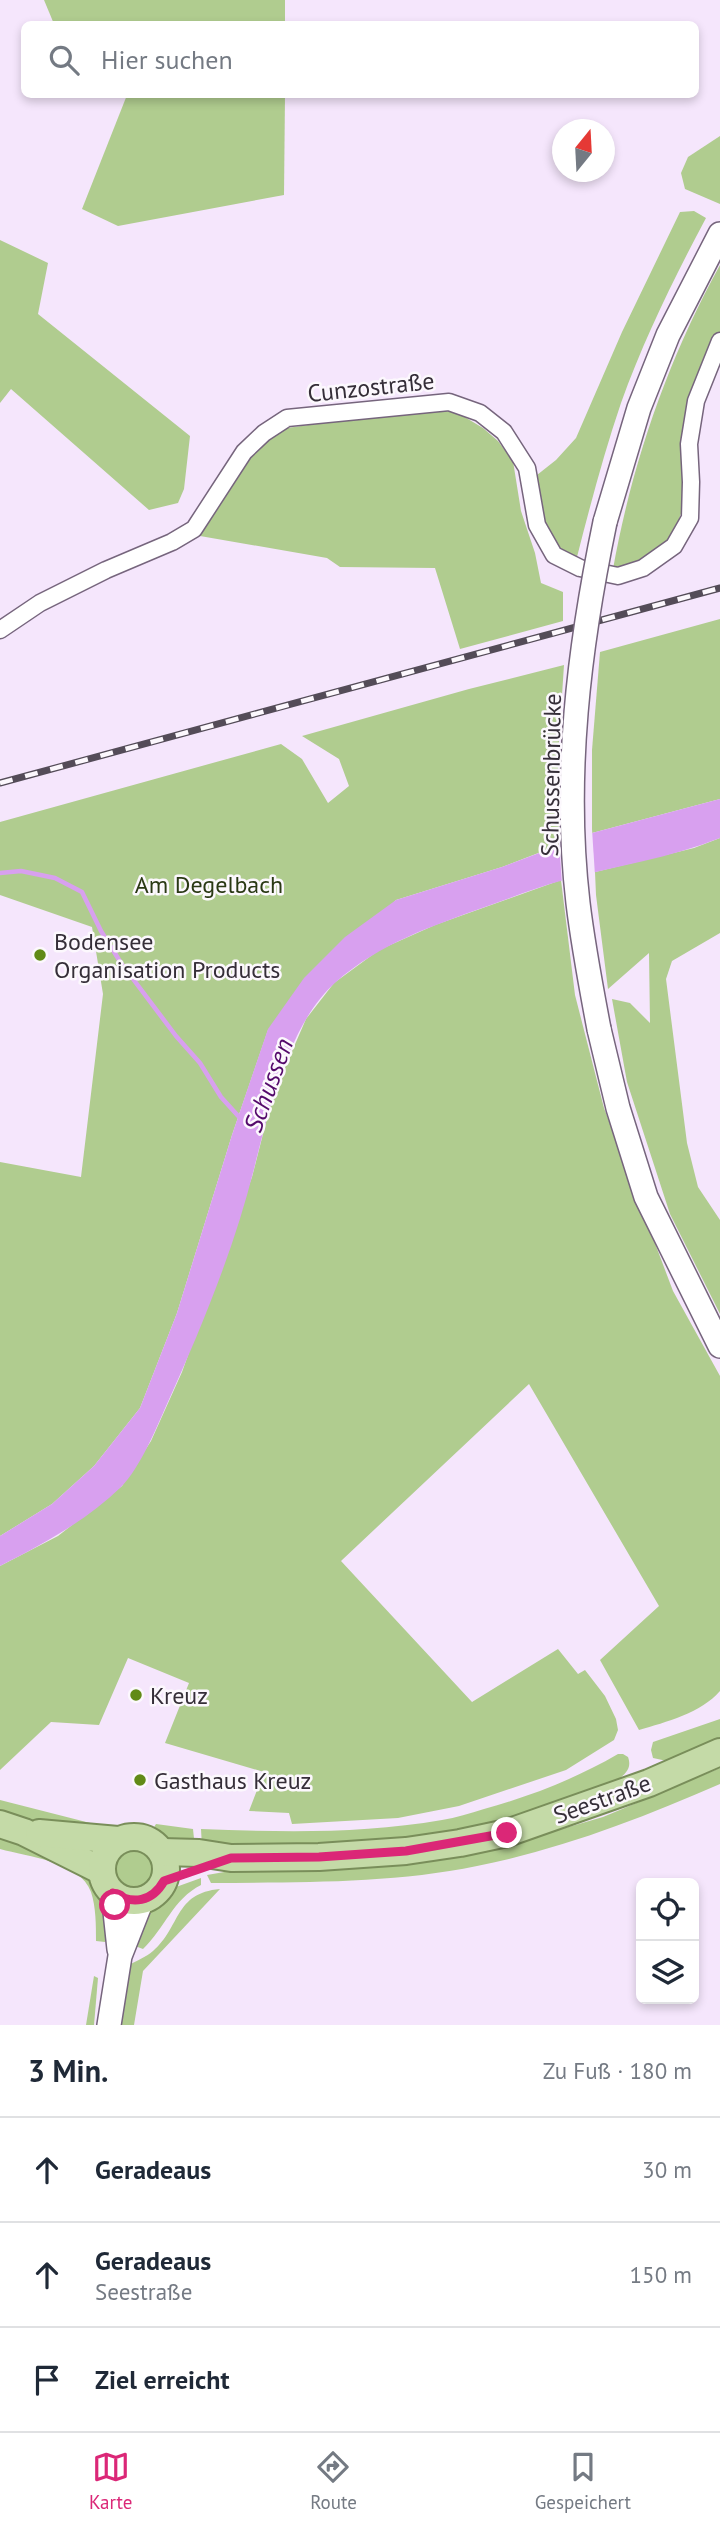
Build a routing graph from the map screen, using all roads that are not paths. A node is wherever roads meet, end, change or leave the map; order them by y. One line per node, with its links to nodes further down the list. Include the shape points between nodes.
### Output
1 (720, 234): 4 (street, Schussenbrücke, bridge, via 668,335 639,408 605,522 581,661 573,787 578,902 599,1029 618,1108 646,1197)
2 (720, 341): 3 (street, Cunzostraße, via 696,401 688,444 690,518 674,546 643,568 618,576 580,568 554,555 537,525 527,468 504,432 480,413 449,402 287,418 244,452 194,529 40,603)
3 (0, 630)
4 (720, 1346)
5 (720, 1752): 9 (main road, Seestraße, via 649,1783 507,1833 406,1851)
6 (12, 1828): 7 (main road); 11 (main road)
7 (118, 1840): 8 (main road, via 141,1837); 11 (main road, via 104,1855)
8 (162, 1852): 9 (main road, Seestraße); 10 (main road)
9 (231, 1858): 10 (main road, Seestraße)
10 (164, 1881): 12 (main road, via 159,1890)
11 (107, 1882): 12 (main road, via 132,1901); 13 (street)
12 (142, 1900): 13 (street)
13 (120, 1956): 14 (street)
14 (109, 2025)

